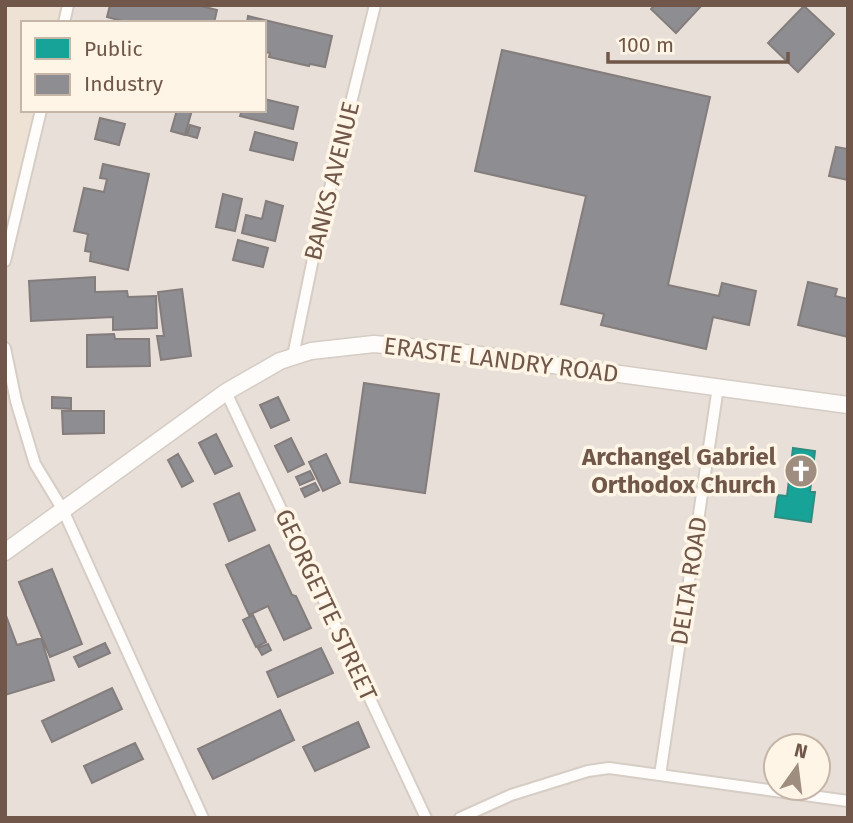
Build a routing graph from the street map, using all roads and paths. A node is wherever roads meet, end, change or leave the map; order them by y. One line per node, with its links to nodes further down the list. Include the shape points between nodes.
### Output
1 (375, 5): 5 (street, BANKS AVENUE)
2 (41, 112): 3 (street)
3 (5, 261)
4 (5, 348): 9 (street, via 35,464)
5 (293, 356): 6 (street, ERASTE LANDRY ROAD, via 394,345); 7 (street, ERASTE LANDRY ROAD)
6 (718, 387): 8 (street, ERASTE LANDRY ROAD); 11 (street, DELTA ROAD)
7 (226, 392): 9 (street, ERASTE LANDRY ROAD); 14 (street, GEORGETTE STREET)
8 (848, 405)
9 (63, 510): 10 (street, ERASTE LANDRY ROAD); 13 (street)
10 (5, 552)
11 (660, 775): 12 (street); 15 (street, via 609,768 588,771 498,800)
12 (848, 802)
13 (203, 818)
14 (426, 818)
15 (460, 818)

